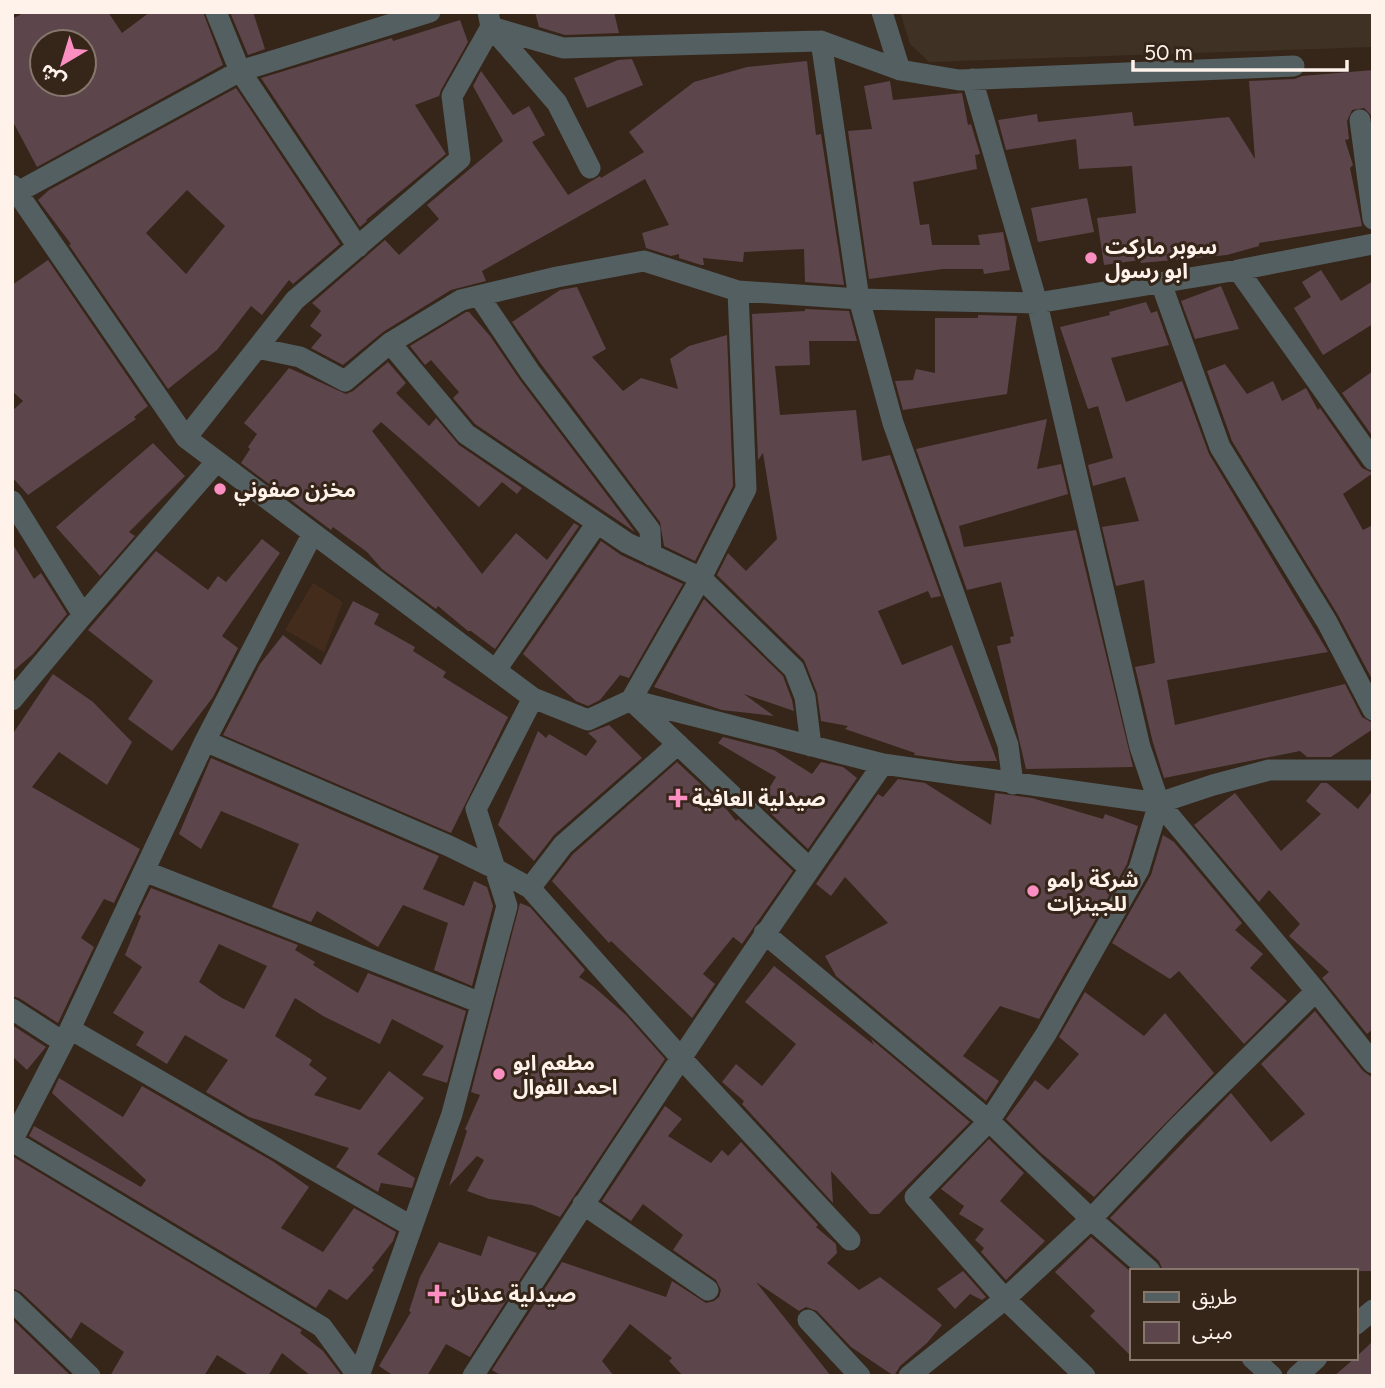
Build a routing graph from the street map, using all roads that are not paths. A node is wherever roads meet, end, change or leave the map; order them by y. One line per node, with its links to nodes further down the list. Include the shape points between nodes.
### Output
1 (216, 12): 8 (street)
2 (430, 12): 8 (street)
3 (882, 12): 7 (street)
4 (489, 20): 5 (street, via 563,48); 11 (street, via 557,103); 15 (street, via 452,96 460,159)
5 (821, 41): 7 (street); 20 (street)
6 (1294, 66): 9 (street)
7 (900, 70): 9 (street)
8 (240, 71): 12 (street); 15 (street)
9 (972, 79): 21 (street)
10 (1360, 120): 13 (street)
11 (590, 168)
12 (14, 189): 24 (street)
13 (1373, 219)
14 (1373, 244): 16 (street)
15 (358, 247): 23 (street, via 295,300)
16 (1238, 270): 17 (street); 25 (street)
17 (1161, 284): 21 (street); 37 (street, via 1220,447 1326,622)
18 (738, 291): 19 (street, via 645,261); 20 (street); 31 (street, via 746,489)
19 (479, 296): 22 (street, via 461,300); 30 (street, via 530,372 650,530)
20 (859, 299): 21 (street); 43 (street, via 893,423 1008,745)
21 (1037, 303): 44 (street, via 1140,747)
22 (390, 342): 23 (street, via 345,380 300,357); 28 (street, via 466,434)
23 (257, 348): 24 (street)
24 (186, 438): 26 (street)
25 (1373, 460)
26 (217, 461): 29 (street); 32 (street)
27 (12, 500): 32 (street)
28 (597, 523): 30 (street); 33 (street)
29 (313, 533): 33 (street); 38 (street)
30 (651, 555): 31 (street)
31 (701, 578): 35 (street); 40 (street, via 794,669 806,697)
32 (83, 615): 36 (street)
33 (496, 670): 34 (street)
34 (533, 698): 35 (street, via 588,720); 45 (street, via 475,809)
35 (631, 699): 39 (street); 40 (street)
36 (12, 700)
37 (1373, 710)
38 (205, 741): 45 (street); 47 (street)
39 (678, 744): 46 (street); 48 (street, via 562,845)
40 (811, 746): 41 (street)
41 (883, 764): 43 (street); 46 (street)
42 (1373, 770): 44 (street, via 1269,770)
43 (1013, 784): 44 (street)
44 (1158, 803): 50 (street); 56 (street, via 1139,869 1046,1034)
45 (494, 868): 48 (street); 51 (street, via 507,906)
46 (809, 869): 49 (street)
47 (144, 872): 51 (street); 53 (street)
48 (530, 888): 54 (street)
49 (764, 933): 54 (street); 56 (street)
50 (1316, 991): 55 (street); 59 (street)
51 (481, 1003): 60 (street, via 452,1114)
52 (12, 1009): 53 (street)
53 (66, 1036): 57 (street); 60 (street)
54 (681, 1058): 58 (street); 61 (street)
55 (1373, 1063)
56 (989, 1121): 59 (street); 64 (street, via 915,1197)
57 (12, 1141): 72 (street, via 323,1327)
58 (583, 1204): 63 (street); 73 (street)
59 (1091, 1219): 62 (street); 64 (street)
60 (411, 1226): 72 (street)
61 (850, 1240)
62 (1148, 1269)
63 (708, 1290)
64 (1005, 1298): 75 (street); 76 (street)
65 (12, 1301): 71 (street)
66 (1373, 1310): 68 (street)
67 (808, 1320): 74 (street)
68 (1357, 1323)
69 (1254, 1360): 77 (street)
70 (1315, 1360): 78 (street)
71 (90, 1376)
72 (359, 1376)
73 (473, 1376)
74 (859, 1376)
75 (909, 1376)
76 (1085, 1376)
77 (1272, 1376)
78 (1297, 1376)

